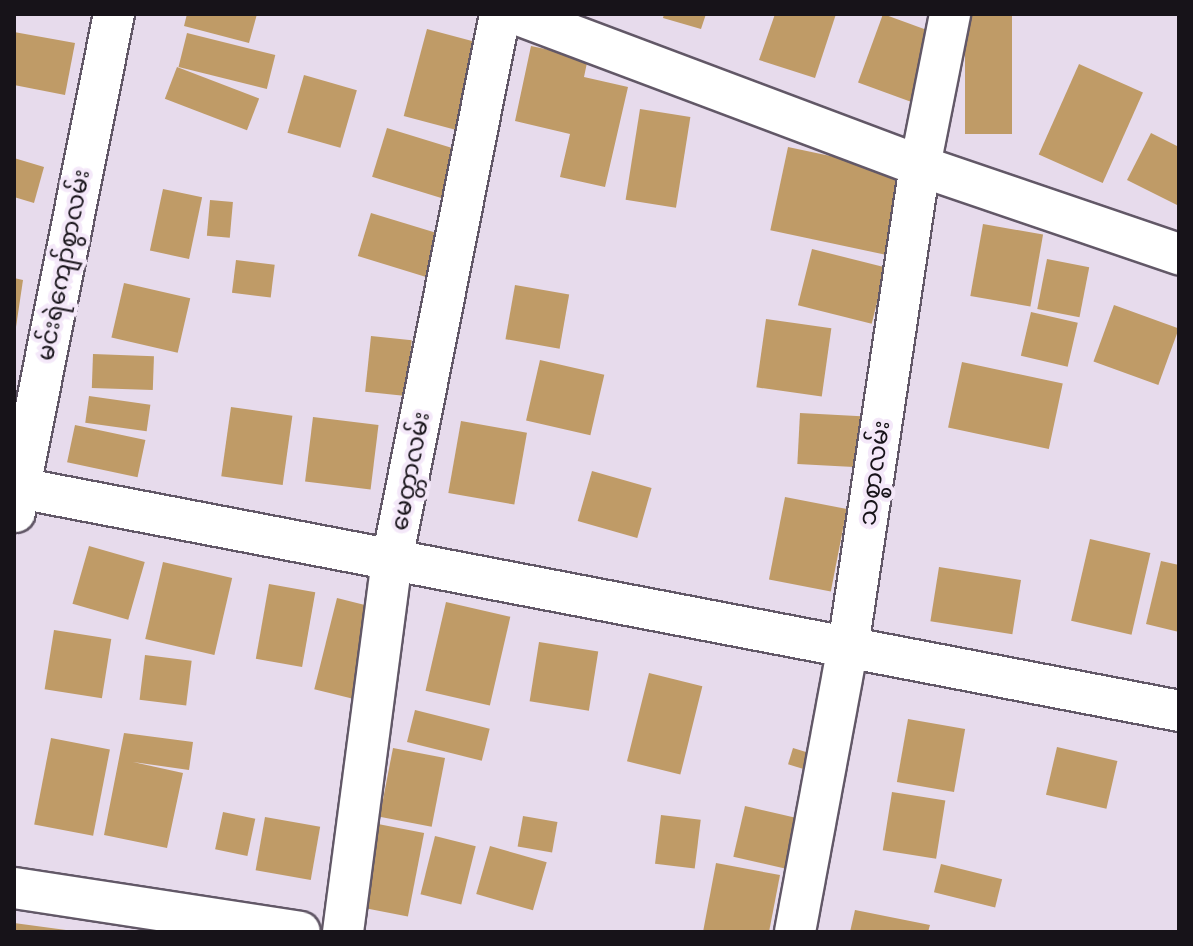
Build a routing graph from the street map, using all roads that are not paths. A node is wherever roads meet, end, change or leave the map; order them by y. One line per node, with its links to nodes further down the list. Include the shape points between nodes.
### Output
1 (114, 14): 7 (street, မင်းရဲကျော်စွာလမ်း)
2 (500, 14): 8 (street, မေတ္တာလမ်း)
3 (516, 14): 5 (street)
4 (950, 14): 5 (street, သစ္စာလမ်း)
5 (920, 166): 6 (street); 9 (street, သစ္စာလမ်း)
6 (1179, 254)
7 (15, 497): 8 (street)
8 (392, 560): 9 (street); 13 (street, မေတ္တာလမ်း)
9 (848, 647): 10 (street); 14 (street, သစ္စာလမ်း)
10 (1179, 711)
11 (14, 888): 12 (street)
12 (300, 932)
13 (343, 932)
14 (795, 932)

